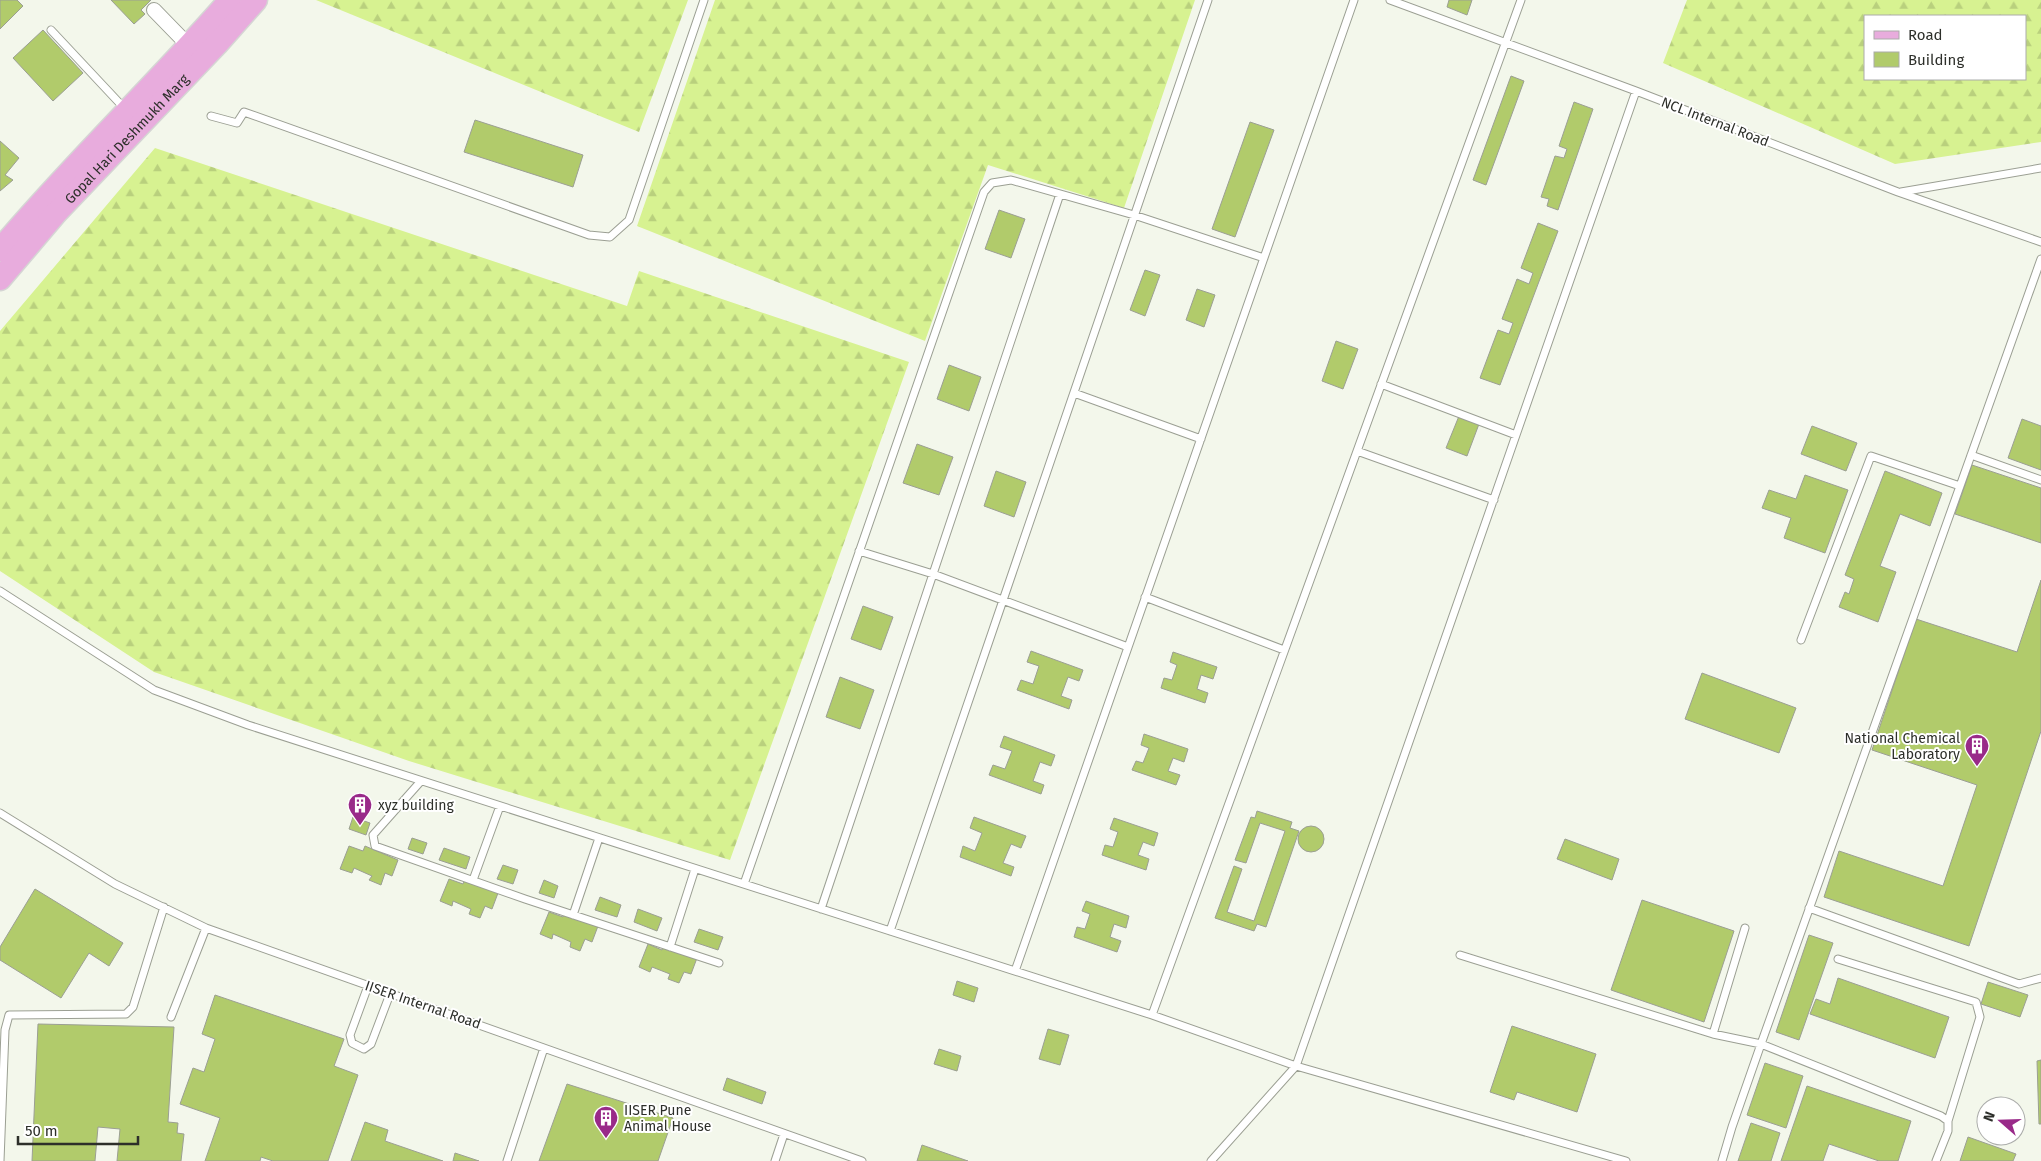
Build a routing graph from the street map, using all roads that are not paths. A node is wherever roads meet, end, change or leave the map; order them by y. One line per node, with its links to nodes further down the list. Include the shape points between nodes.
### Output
1 (230, 0): 11 (main road, Gopal Hari Deshmukh Marg)
2 (256, 0): 23 (main road, Gopal Hari Deshmukh Marg, via 56,213)
3 (704, 0): 14 (lane, via 629,220 610,237 589,235 244,112 237,122)
4 (1208, 0): 18 (lane)
5 (1354, 0): 21 (lane)
6 (1390, 0): 10 (lane, NCL Internal Road)
7 (1521, 0): 10 (lane)
8 (154, 10): 11 (street)
9 (51, 30): 13 (lane)
10 (1505, 43): 12 (lane, NCL Internal Road); 24 (lane)
11 (189, 46): 13 (main road, Gopal Hari Deshmukh Marg)
12 (1636, 91): 16 (lane, NCL Internal Road); 26 (lane)
13 (127, 111): 20 (main road, Gopal Hari Deshmukh Marg)
14 (211, 116)
15 (2041, 168): 16 (lane)
16 (1898, 192): 19 (lane, NCL Internal Road)
17 (1060, 194): 18 (lane); 33 (lane, via 1011,180 992,182 984,192); 34 (lane)
18 (1134, 215): 21 (lane); 25 (lane)
19 (2041, 242)
20 (0, 250)
21 (1264, 258): 27 (lane)
22 (2041, 259): 29 (lane)
23 (0, 280)
24 (1381, 384): 26 (lane); 28 (lane)
25 (1074, 393): 27 (lane); 37 (lane)
26 (1516, 435): 32 (lane)
27 (1201, 439): 36 (lane)
28 (1357, 451): 32 (lane); 40 (lane)
29 (1971, 455): 30 (lane); 31 (lane)
30 (2041, 480)
31 (1960, 486): 38 (lane, via 1871,456); 49 (lane)
32 (1494, 500): 68 (lane)
33 (859, 551): 34 (lane); 47 (lane)
34 (933, 574): 37 (lane); 50 (lane)
35 (0, 591): 41 (lane, via 154,690 248,726)
36 (1145, 598): 39 (lane); 40 (lane)
37 (1004, 600): 39 (lane); 54 (lane)
38 (1801, 640)
39 (1128, 647): 59 (lane)
40 (1284, 650): 63 (lane)
41 (421, 781): 42 (lane); 46 (lane, via 373,835 375,846)
42 (500, 806): 44 (lane); 46 (lane)
43 (0, 813): 48 (lane, IISER Internal Road, via 116,884)
44 (599, 838): 45 (lane); 51 (lane)
45 (695, 869): 47 (lane); 55 (lane)
46 (473, 880): 51 (lane)
47 (744, 884): 50 (lane)
48 (164, 907): 52 (lane, IISER Internal Road); 71 (lane, via 133,1006 126,1014 9,1015 5,1030)
49 (1809, 908): 60 (lane, via 2019,984); 66 (lane)
50 (821, 909): 54 (lane)
51 (573, 914): 55 (lane)
52 (206, 928): 61 (lane, IISER Internal Road); 64 (lane)
53 (1745, 928): 65 (lane)
54 (890, 931): 59 (lane)
55 (670, 946): 58 (lane)
56 (1460, 955): 65 (lane)
57 (1838, 959): 69 (lane, via 1976,1002 1980,1018)
58 (719, 963)
59 (1015, 971): 63 (lane)
60 (2041, 978)
61 (368, 986): 62 (lane, IISER Internal Road); 62 (lane, via 350,1035 352,1043 364,1049 371,1044)
62 (390, 994): 67 (lane, IISER Internal Road)
63 (1152, 1015): 68 (lane)
64 (171, 1017)
65 (1714, 1034): 66 (lane)
66 (1761, 1044): 69 (lane); 77 (lane)
67 (544, 1048): 70 (lane, IISER Internal Road); 72 (lane)
68 (1296, 1066): 75 (lane); 76 (lane)
69 (1948, 1121): 78 (lane, via 1948,1131)
70 (784, 1134): 73 (lane); 74 (lane, IISER Internal Road)
71 (0, 1161)
72 (506, 1161)
73 (775, 1161)
74 (862, 1161)
75 (1211, 1161)
76 (1626, 1161)
77 (1722, 1161)
78 (1936, 1161)

